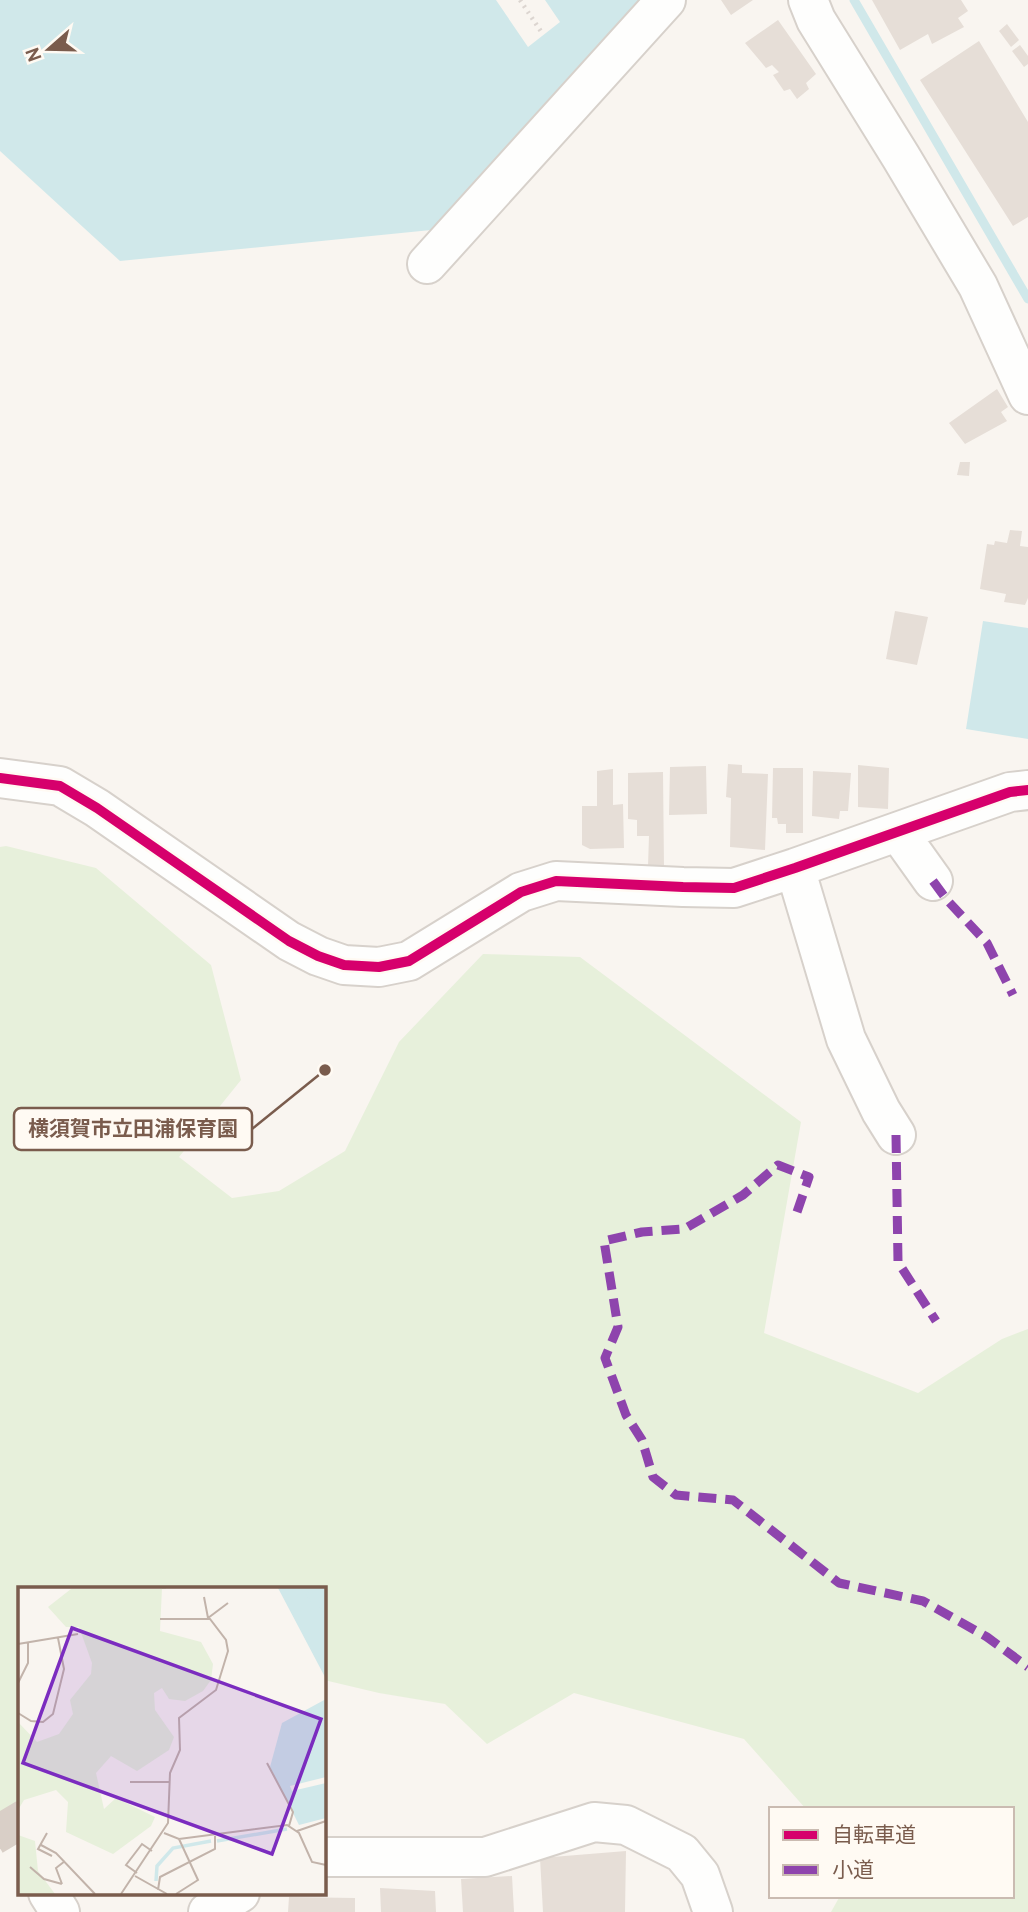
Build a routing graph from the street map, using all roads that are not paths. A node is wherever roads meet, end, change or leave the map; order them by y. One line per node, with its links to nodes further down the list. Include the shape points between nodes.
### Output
1 (666, 0): 3 (street)
2 (808, 0): 4 (street, via 978,286)
3 (427, 264)
4 (1028, 395)
5 (0, 778): 8 (street, via 60,786 289,941 344,965 379,967 409,961 520,892 556,881 734,888)
6 (1028, 790): 7 (street, via 1010,792)
7 (898, 832): 8 (street); 9 (street)
8 (795, 868): 10 (street, via 846,1039)
9 (933, 881)
10 (896, 1135)
11 (326, 1857): 16 (street, via 485,1857 594,1822 626,1825 682,1853 700,1875)
12 (49, 1895): 14 (street)
13 (237, 1895): 15 (street)
14 (60, 1912)
15 (208, 1912)
16 (713, 1912)

